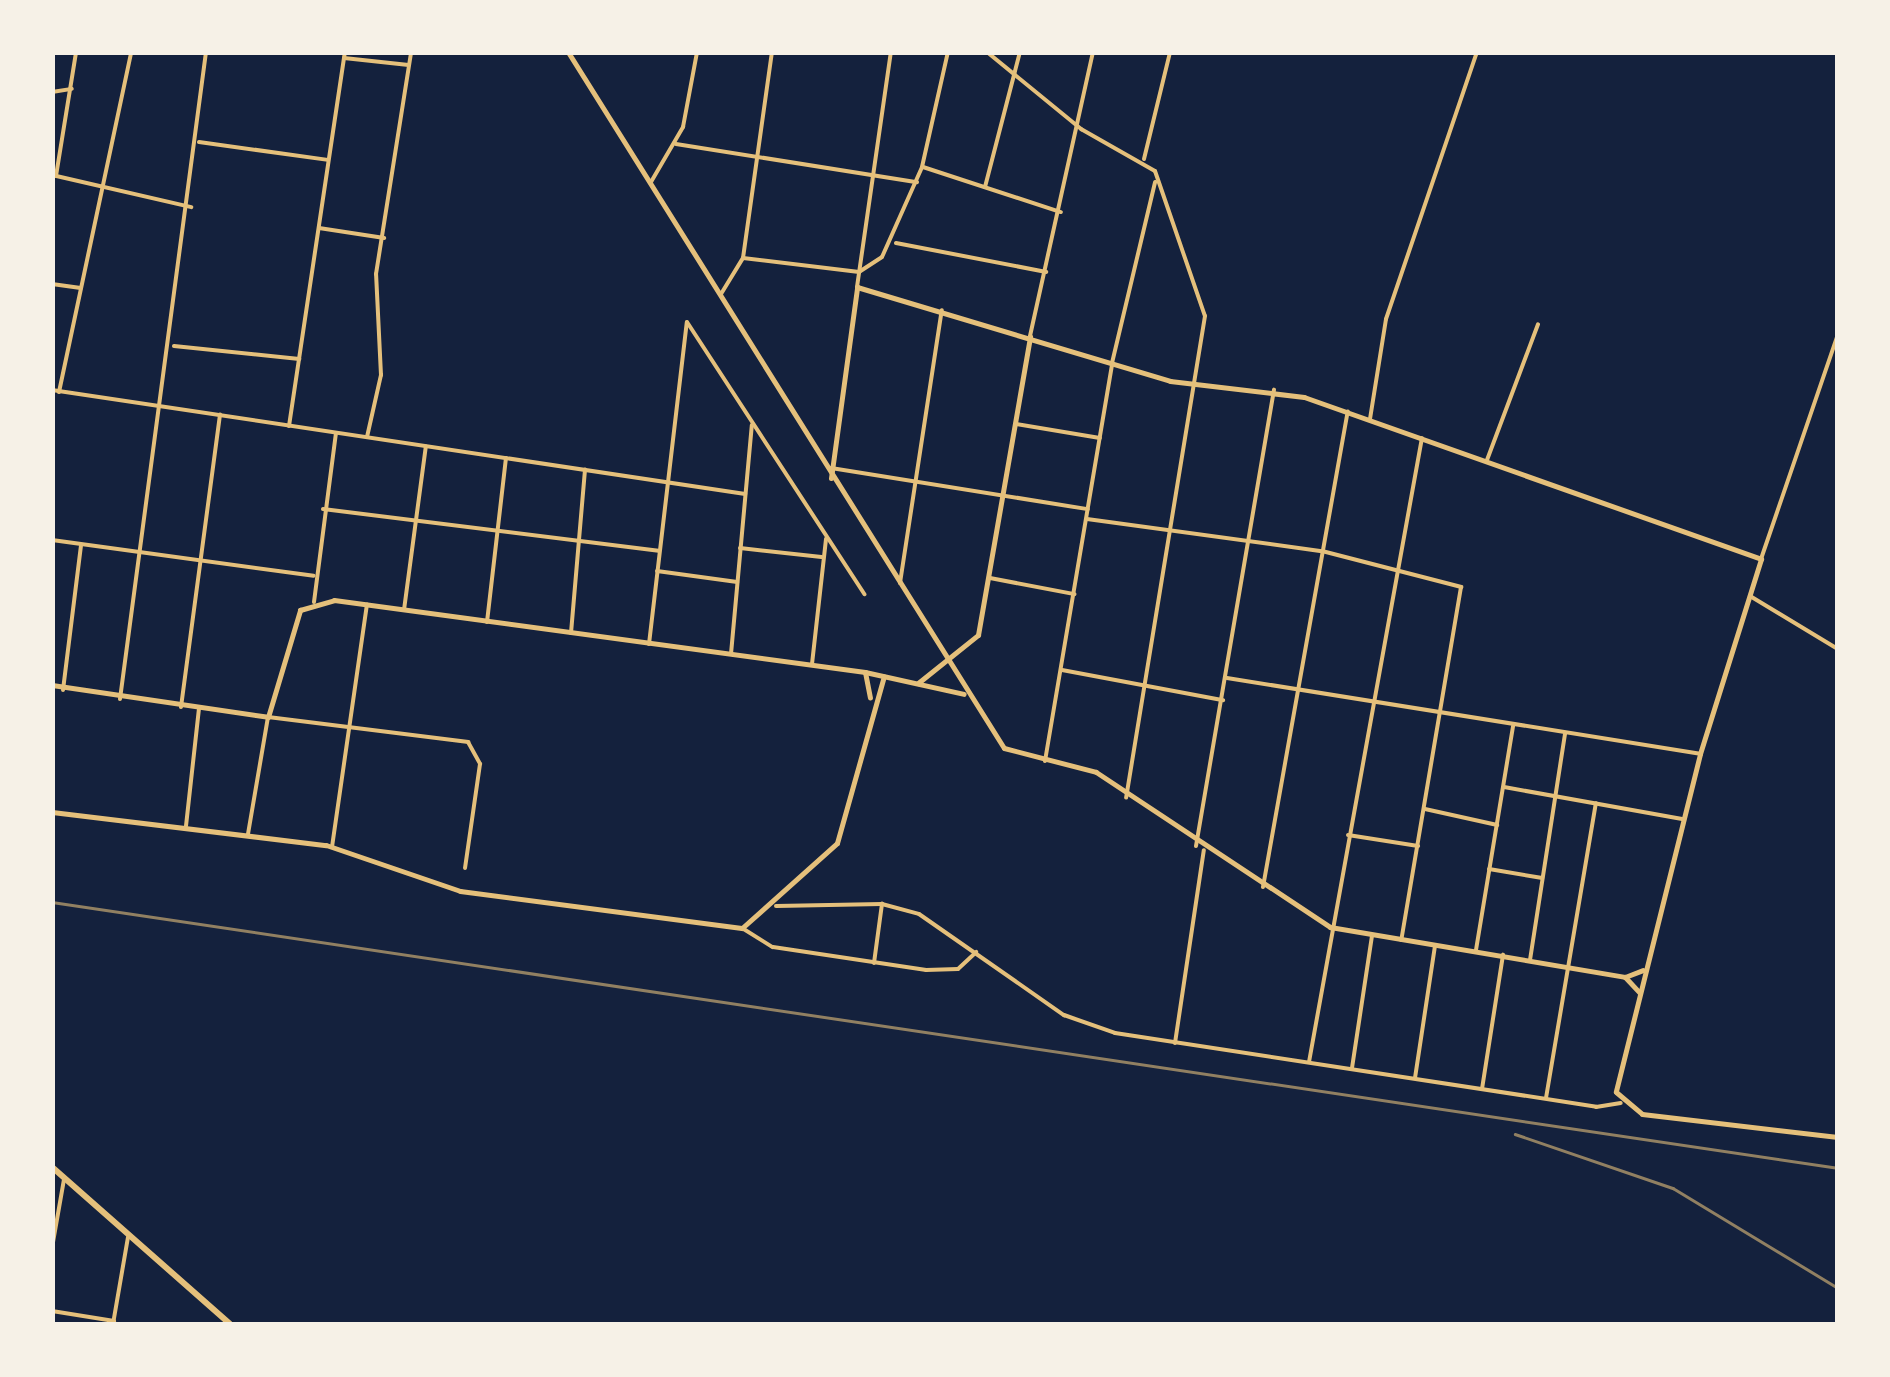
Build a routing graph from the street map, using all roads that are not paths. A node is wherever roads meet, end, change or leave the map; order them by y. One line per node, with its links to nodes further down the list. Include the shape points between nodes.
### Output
1 (76, 52): 18 (street)
2 (131, 52): 33 (street)
3 (206, 52): 21 (street)
4 (411, 52): 16 (street)
5 (568, 52): 31 (street)
6 (697, 52): 22 (street)
7 (772, 52): 23 (street)
8 (891, 52): 28 (street)
9 (948, 52): 26 (street)
10 (988, 52): 17 (street)
11 (1020, 52): 17 (street)
12 (1092, 52): 20 (street)
13 (1170, 52): 25 (street)
14 (1476, 52): 59 (street, via 1386,318)
15 (344, 55): 16 (street); 24 (street)
16 (409, 65): 37 (street)
17 (1017, 77): 20 (street); 32 (street)
18 (72, 89): 19 (street); 27 (street)
19 (52, 92)
20 (1080, 129): 25 (street); 35 (street)
21 (199, 142): 24 (street); 34 (street)
22 (676, 144): 23 (street); 31 (street)
23 (757, 156): 28 (street); 39 (street)
24 (328, 160): 36 (street)
25 (1143, 161): 29 (street)
26 (922, 167): 30 (street); 32 (street)
27 (54, 176): 33 (street)
28 (873, 176): 30 (street); 40 (street)
29 (1156, 178): 52 (street); 53 (street, via 1206,316)
30 (917, 182): 38 (street)
31 (649, 185): 45 (street)
32 (985, 188): 35 (street)
33 (102, 190): 34 (street); 44 (street)
34 (190, 206): 50 (street)
35 (1061, 212): 41 (street)
36 (318, 228): 37 (street); 51 (street)
37 (384, 238): 64 (street, via 373,322 380,375)
38 (896, 243): 40 (street); 41 (street)
39 (743, 258): 40 (street); 45 (street)
40 (859, 272): 43 (street)
41 (1046, 272): 49 (street)
42 (52, 284): 44 (street)
43 (856, 287): 46 (street); 70 (street)
44 (81, 288): 55 (street)
45 (719, 297): 72 (street)
46 (942, 310): 49 (street); 74 (street)
47 (1538, 324): 69 (street)
48 (1837, 336): 93 (street)
49 (1030, 337): 52 (street); 60 (street)
50 (172, 346): 51 (street); 56 (street)
51 (299, 359): 62 (street)
52 (1112, 363): 53 (street); 65 (street)
53 (1198, 384): 54 (street); 82 (street)
54 (1274, 390): 57 (street); 86 (street)
55 (56, 391): 56 (street)
56 (164, 407): 58 (street); 91 (street)
57 (1348, 412): 59 (street); 90 (street)
58 (220, 416): 62 (street); 94 (street)
59 (1370, 420): 66 (street)
60 (1016, 424): 65 (street); 76 (street)
61 (752, 425): 73 (street, via 686,322); 75 (street); 84 (street)
62 (290, 426): 63 (street)
63 (336, 433): 64 (street); 77 (street)
64 (368, 438): 67 (street)
65 (1100, 438): 78 (street)
66 (1422, 438): 69 (street); 95 (street)
67 (426, 446): 68 (street); 80 (street)
68 (506, 458): 71 (street); 81 (street)
69 (1486, 461): 93 (street)
70 (831, 468): 72 (street); 74 (street)
71 (585, 470): 73 (street); 85 (street)
72 (830, 478): 100 (street)
73 (665, 482): 75 (street); 89 (street)
74 (915, 484): 76 (street); 100 (street)
75 (744, 494): 88 (street)
76 (1003, 498): 78 (street); 98 (street)
77 (323, 509): 80 (street); 97 (street)
78 (1088, 509): 79 (street)
79 (1087, 519): 82 (street); 102 (street)
80 (416, 521): 81 (street); 106 (street)
81 (497, 531): 85 (street); 107 (street)
82 (1171, 534): 86 (street); 120 (street)
83 (52, 540): 87 (street)
84 (826, 540): 92 (street); 101 (street)
85 (578, 541): 89 (street); 108 (street)
86 (1250, 543): 90 (street); 117 (street)
87 (81, 544): 91 (street); 121 (street)
88 (740, 548): 92 (street); 99 (street)
89 (658, 551): 96 (street)
90 (1322, 551): 95 (street); 122 (street)
91 (142, 554): 94 (street); 124 (street)
92 (822, 557): 113 (street)
93 (1761, 559): 103 (street)
94 (200, 562): 97 (street); 128 (street)
95 (1398, 566): 127 (street); 130 (street, via 1461,587)
96 (656, 571): 99 (street); 109 (street)
97 (314, 576): 104 (street)
98 (990, 578): 102 (street); 112 (street, via 974,644)
99 (737, 582): 111 (street)
100 (899, 586): 112 (street)
101 (864, 594)
102 (1074, 594): 114 (street)
103 (1750, 596): 110 (street); 135 (street)
104 (314, 602): 105 (street); 131 (street, via 292,627 282,696)
105 (367, 605): 106 (street); 133 (street)
106 (404, 611): 107 (street)
107 (487, 622): 108 (street)
108 (571, 634): 109 (street)
109 (649, 644): 111 (street)
110 (1837, 648)
111 (731, 654): 113 (street)
112 (946, 664): 118 (street); 123 (street)
113 (812, 665): 115 (street)
114 (1062, 670): 120 (street); 136 (street)
115 (865, 672): 116 (street); 126 (street)
116 (884, 676): 118 (street); 126 (street)
117 (1227, 678): 122 (street); 125 (street)
118 (918, 683): 123 (street)
119 (52, 685): 121 (street)
120 (1150, 686): 125 (street); 139 (street)
121 (63, 690): 124 (street)
122 (1298, 691): 127 (street); 155 (street)
123 (964, 694): 136 (street, via 1004,748)
124 (120, 699): 128 (street)
125 (1223, 700): 148 (street)
126 (870, 701): 157 (street, via 844,829)
127 (1372, 703): 130 (street); 147 (street)
128 (181, 707): 129 (street)
129 (200, 709): 131 (street); 145 (street)
130 (1443, 714): 132 (street); 141 (street)
131 (268, 717): 133 (street); 146 (street)
132 (1513, 726): 134 (street); 137 (street)
133 (348, 727): 150 (street); 152 (street, via 474,744 480,764)
134 (1565, 734): 135 (street); 138 (street)
135 (1700, 754): 143 (street)
136 (1045, 762): 139 (street, via 1096,772)
137 (1504, 787): 138 (street); 144 (street)
138 (1555, 796): 140 (street); 154 (street)
139 (1126, 798): 148 (street)
140 (1596, 803): 143 (street); 168 (street)
141 (1425, 809): 144 (street); 149 (street)
142 (52, 812): 145 (street)
143 (1684, 820): 169 (street)
144 (1497, 825): 153 (street)
145 (186, 826): 146 (street)
146 (248, 834): 150 (street)
147 (1348, 834): 149 (street); 158 (street)
148 (1196, 846): 151 (street)
149 (1418, 846): 161 (street)
150 (332, 847): 159 (street, via 460,892)
151 (1204, 850): 155 (street); 172 (street)
152 (465, 868)
153 (1490, 869): 154 (street); 163 (street)
154 (1542, 878): 166 (street)
155 (1263, 887): 158 (street)
156 (882, 904): 157 (street); 164 (street, via 919,914); 167 (street)
157 (776, 906): 159 (street)
158 (1330, 927): 160 (street); 173 (street)
159 (742, 928): 167 (street, via 773,947)
160 (1372, 935): 161 (street); 174 (street)
161 (1400, 940): 162 (street)
162 (1436, 944): 163 (street); 175 (street)
163 (1476, 950): 165 (street)
164 (976, 952): 167 (street, via 946,972); 172 (street, via 1064,1015)
165 (1503, 955): 166 (street); 176 (street)
166 (1530, 960): 168 (street)
167 (874, 964)
168 (1566, 967): 170 (street); 177 (street)
169 (1644, 969): 170 (street); 171 (street)
170 (1625, 977): 171 (street)
171 (1639, 992): 178 (street, via 1615,1080)
172 (1175, 1043): 173 (street)
173 (1309, 1062): 174 (street)
174 (1352, 1068): 175 (street)
175 (1415, 1078): 176 (street)
176 (1482, 1088): 177 (street)
177 (1546, 1098): 178 (street)
178 (1621, 1103): 179 (street, via 1642,1114)
179 (1838, 1137)
180 (52, 1167): 181 (main road)
181 (64, 1179): 182 (main road); 183 (street)
182 (129, 1233): 185 (main road); 186 (street)
183 (52, 1248)
184 (52, 1311): 186 (street)
185 (214, 1312): 187 (main road); 188 (main road)
186 (113, 1323)
187 (214, 1324)
188 (230, 1324)
189 (1523, 1324): 190 (street)
190 (1587, 1324)

